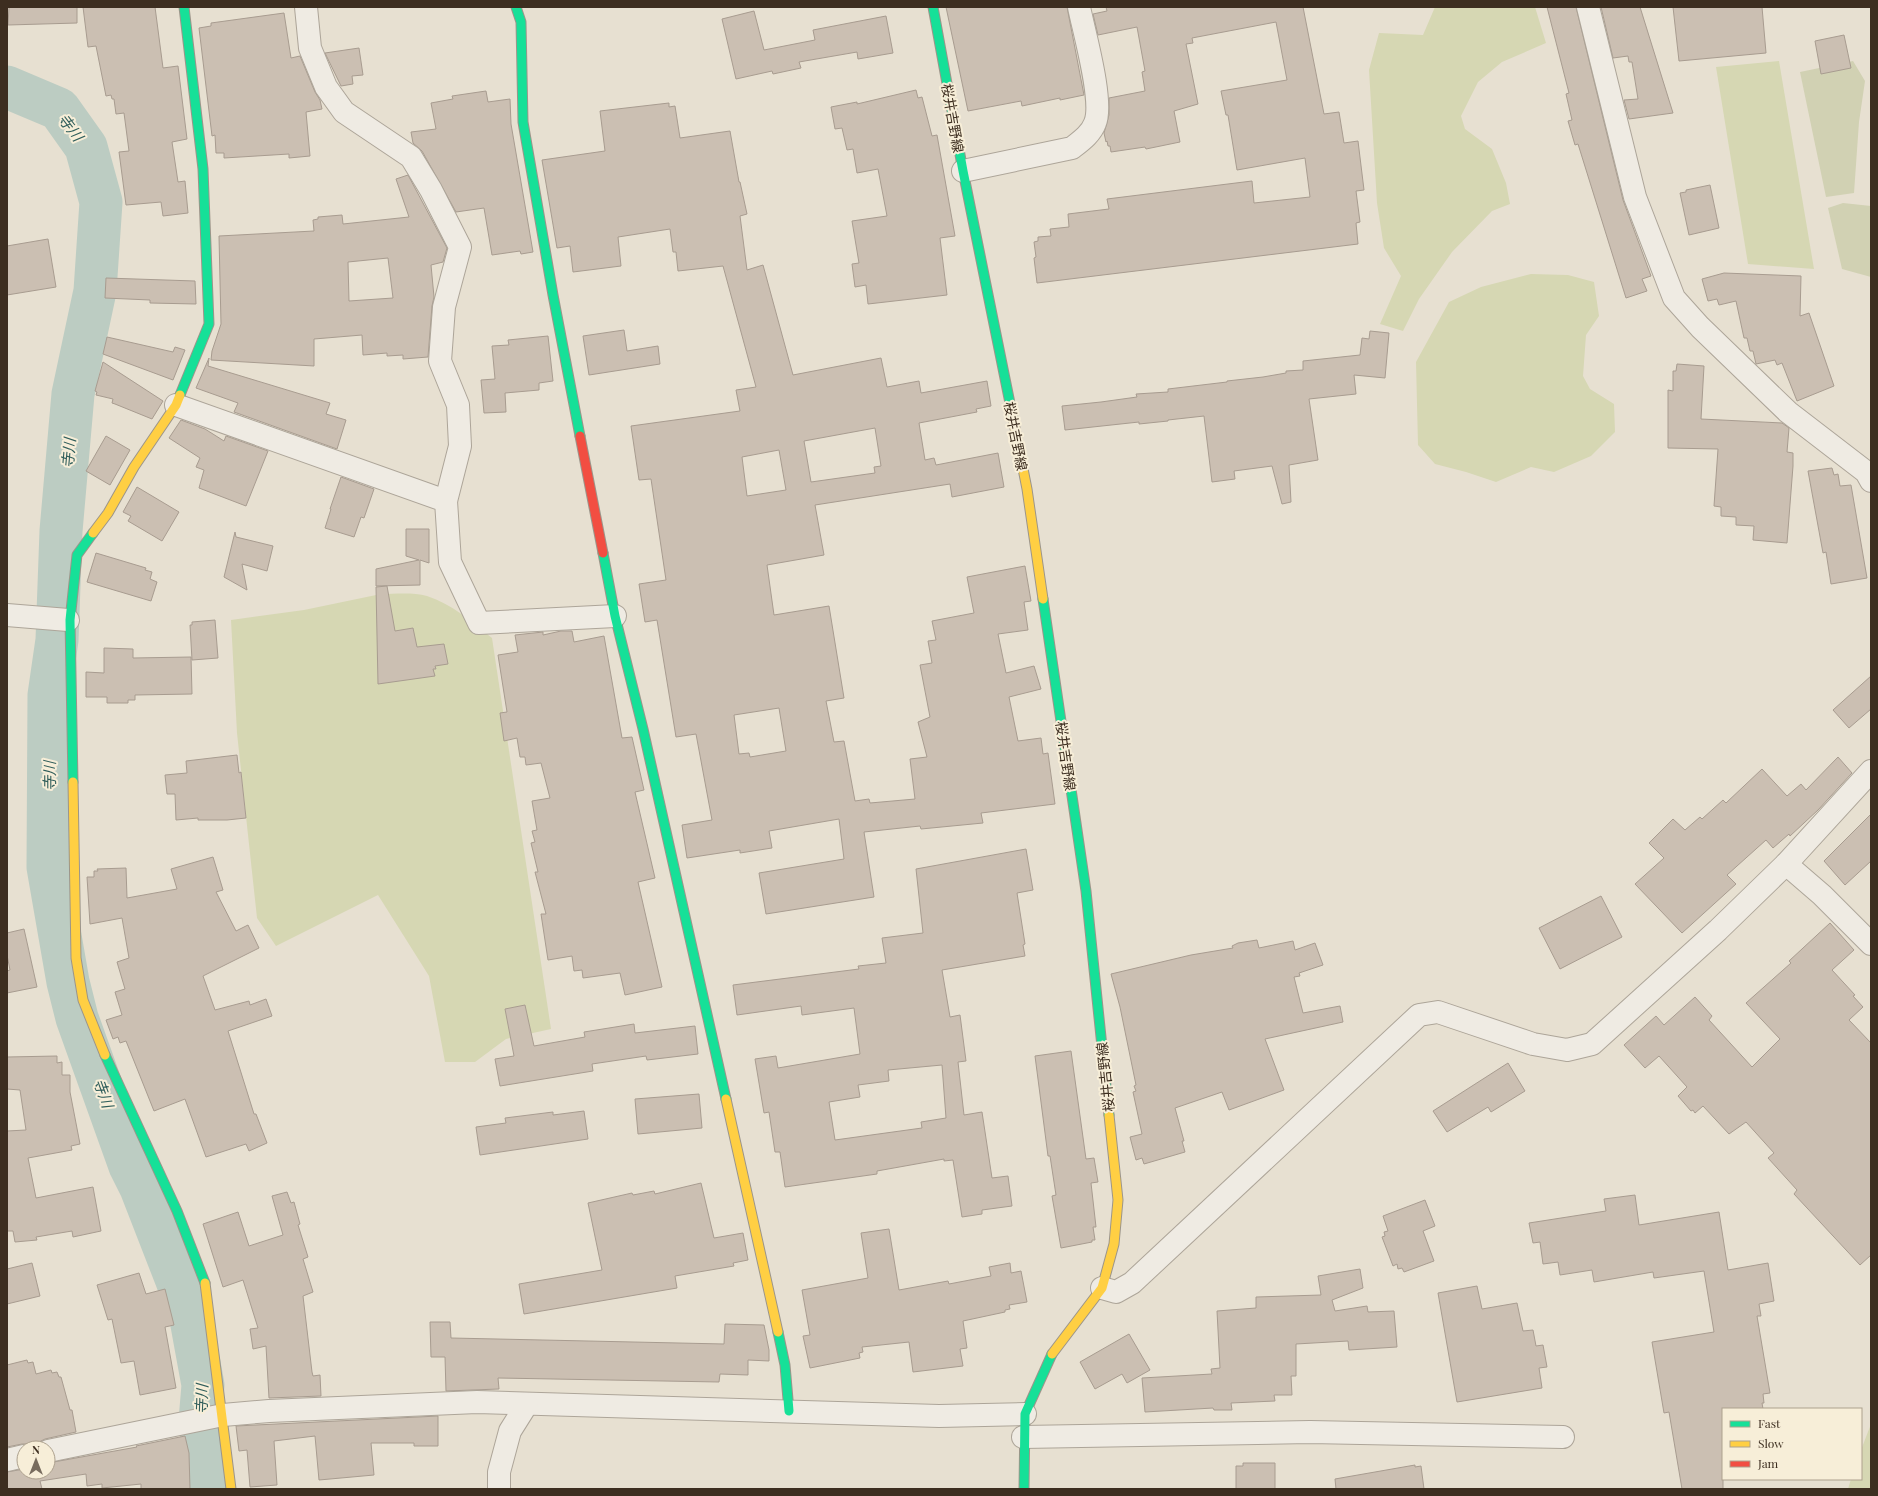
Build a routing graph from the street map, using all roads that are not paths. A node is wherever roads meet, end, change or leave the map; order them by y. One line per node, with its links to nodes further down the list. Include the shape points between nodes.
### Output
1 (184, 7): 8 (street, via 203,169 208,324)
2 (306, 7): 10 (street, via 310,48 326,87 344,112 411,157 460,246 444,307 440,360 458,404 460,446)
3 (516, 7): 12 (street, via 520,22 524,122 553,295)
4 (933, 7): 7 (street, 桜井吉野線)
5 (1079, 7): 7 (street, via 1098,102 1095,124 1086,137 1072,148)
6 (1588, 7): 9 (street, via 1635,197 1674,298 1700,328 1788,412 1866,472)
7 (963, 171): 17 (street, 桜井吉野線, via 1027,489 1086,891 1118,1200 1114,1244)
8 (176, 405): 10 (street); 13 (street, via 134,467 108,513 77,555)
9 (1871, 481)
10 (446, 501): 12 (street, via 450,562 479,624)
11 (7, 615): 13 (street)
12 (615, 616): 19 (street, via 645,736 765,1272 785,1365)
13 (69, 620): 21 (street, via 76,958 83,1000 95,1033 177,1211 206,1284)
14 (1871, 771): 15 (street)
15 (1786, 864): 16 (street, via 1822,895); 17 (street, via 1718,930 1592,1044 1567,1050 1533,1044 1438,1012 1419,1014 1132,1283 1116,1292)
16 (1871, 944)
17 (1102, 1288): 20 (street, 桜井吉野線, via 1049,1358)
18 (527, 1404): 19 (street); 21 (street, via 477,1402 269,1411); 26 (street, via 510,1431 499,1472)
19 (789, 1411): 20 (street, via 939,1416)
20 (1024, 1414): 22 (street, 桜井吉野線)
21 (218, 1416): 24 (street); 25 (street)
22 (1023, 1437): 23 (street, via 1310,1432); 27 (street, 桜井吉野線)
23 (1563, 1437)
24 (56, 1449)
25 (231, 1489)
26 (499, 1489)
27 (1024, 1489)

